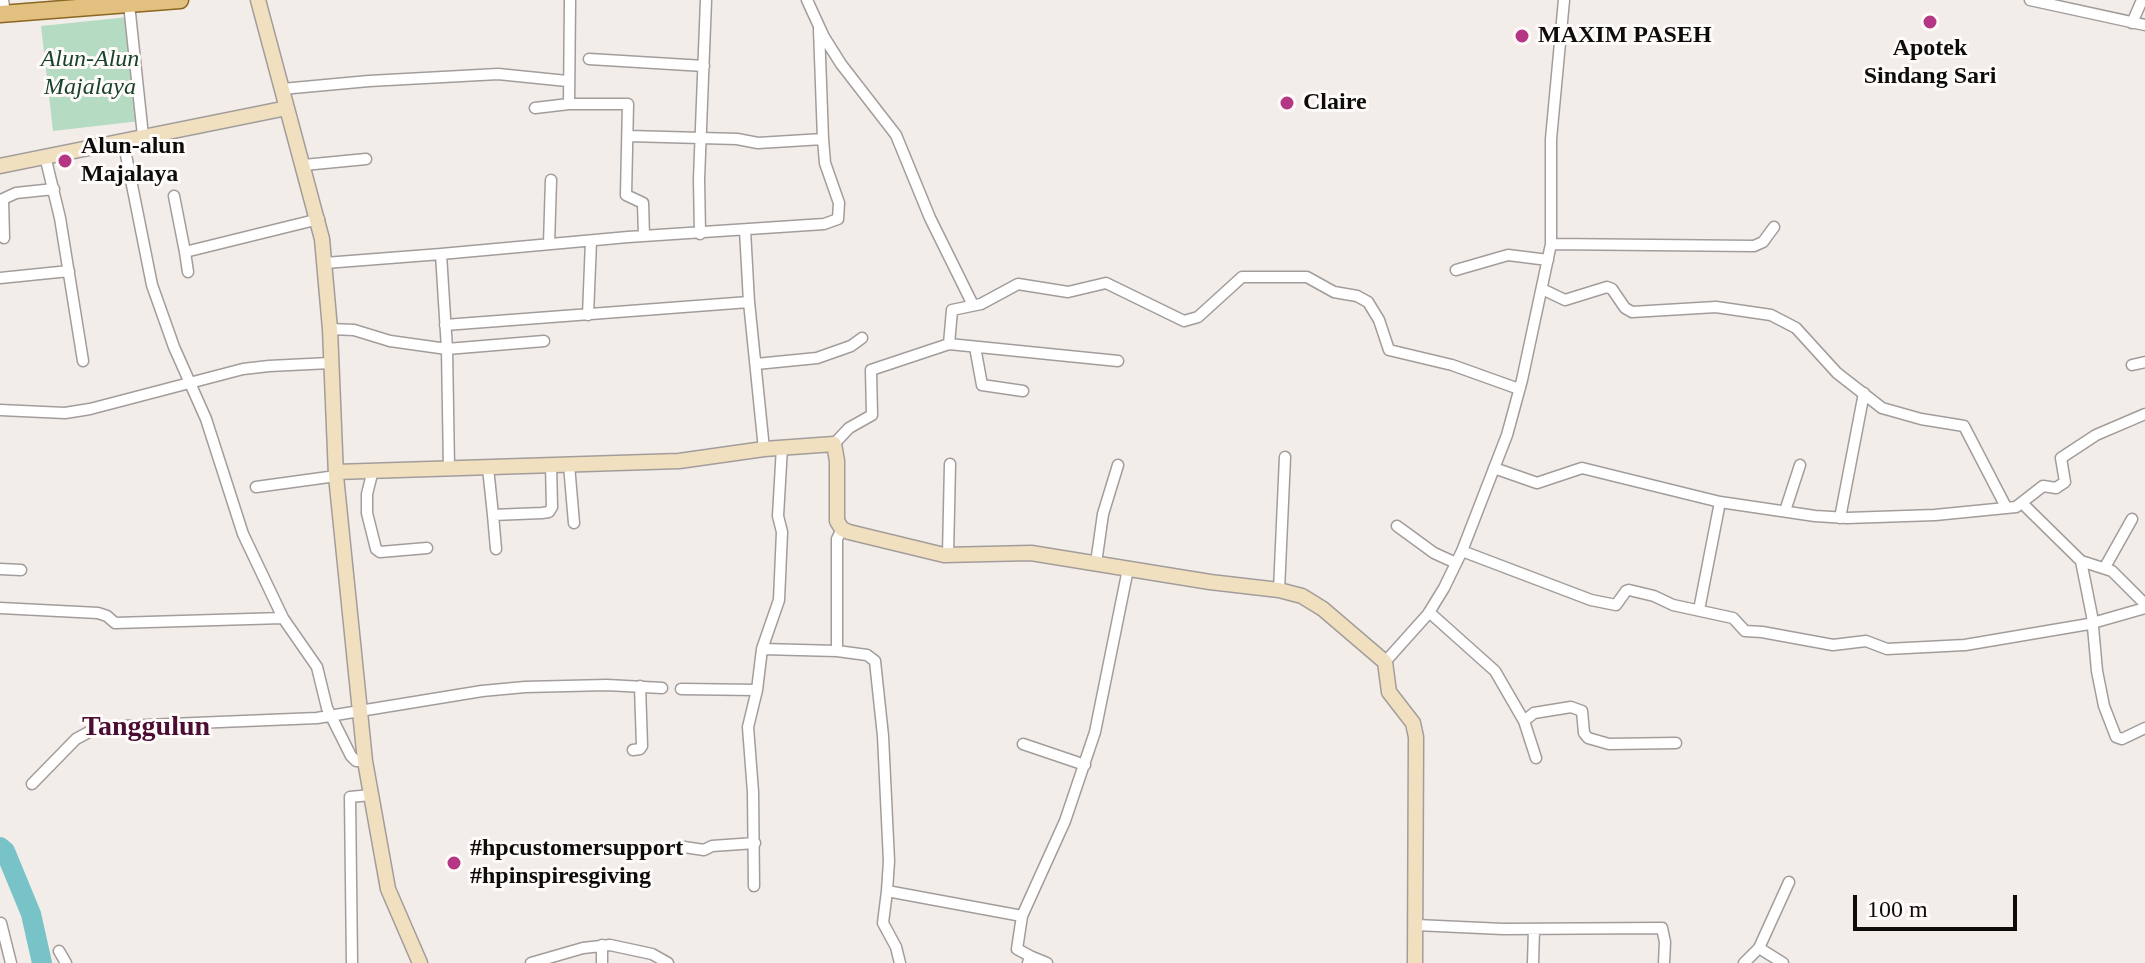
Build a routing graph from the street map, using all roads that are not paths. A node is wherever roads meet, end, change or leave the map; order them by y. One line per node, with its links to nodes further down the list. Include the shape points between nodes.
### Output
1 (180, 0): 10 (main road)
2 (258, 0): 19 (street)
3 (570, 0): 18 (street)
4 (706, 0): 17 (street)
5 (807, 0): 15 (street)
6 (1564, 0): 43 (street, via 1551,139)
7 (2030, 0): 9 (street)
8 (2142, 0): 13 (street)
9 (2057, 2): 13 (street)
10 (129, 4): 11 (main road); 23 (street)
11 (29, 6): 12 (main road)
12 (3, 9)
13 (2132, 23): 14 (street)
14 (2145, 25)
15 (819, 27): 26 (street); 54 (street, via 896,135)
16 (589, 59): 17 (street)
17 (704, 66): 25 (street)
18 (567, 81): 19 (street, via 498,74); 20 (street)
19 (282, 89): 21 (street)
20 (569, 104): 22 (street); 24 (street, via 628,104)
21 (287, 108): 23 (street); 30 (street)
22 (535, 108)
23 (143, 136): 27 (street)
24 (629, 136): 25 (street); 39 (street, via 626,195 643,203)
25 (700, 138): 26 (street, via 758,143); 38 (street)
26 (823, 139): 37 (street, via 838,219 831,224)
27 (123, 140): 28 (street); 69 (street, via 152,285)
28 (45, 156): 31 (street); 33 (street)
29 (366, 159): 30 (street)
30 (314, 164): 35 (street)
31 (0, 166)
32 (551, 180): 42 (street)
33 (54, 189): 40 (street, via 3,199); 49 (street)
34 (174, 196): 44 (street)
35 (319, 219): 44 (street); 47 (street)
36 (1774, 227): 43 (street, via 1754,246)
37 (745, 230): 38 (street); 53 (street)
38 (700, 234): 39 (street)
39 (644, 236): 41 (street)
40 (4, 238)
41 (591, 241): 42 (street); 55 (street)
42 (549, 244): 45 (street)
43 (1551, 244): 46 (street)
44 (185, 252): 50 (street)
45 (441, 254): 47 (street); 56 (street)
46 (1548, 260): 48 (street, via 1508,255); 52 (street)
47 (332, 263): 57 (street)
48 (1456, 270)
49 (69, 271): 51 (street); 63 (street)
50 (188, 272)
51 (0, 278)
52 (1542, 289): 70 (street); 72 (street, via 1565,300 1607,287 1632,312 1716,307 1771,315 1796,328 1837,373)
53 (749, 302): 55 (street); 67 (street)
54 (973, 305): 60 (street, via 950,311); 70 (street, via 1018,284 1068,292 1106,283 1187,321 1249,276 1307,277 1370,306 1389,350)
55 (588, 315): 56 (street)
56 (445, 325): 62 (street)
57 (333, 329): 62 (street); 66 (street)
58 (862, 338): 67 (street, via 817,358)
59 (544, 341): 62 (street)
60 (949, 344): 61 (street); 75 (street, via 871,370 872,415)
61 (975, 347): 64 (street); 71 (street, via 982,385)
62 (447, 349): 84 (street)
63 (83, 361)
64 (1118, 361)
65 (2145, 362): 68 (street)
66 (330, 363): 69 (street, via 269,366); 88 (street)
67 (756, 364): 77 (street)
68 (2132, 365)
69 (190, 381): 73 (street, via 65,413); 116 (street, via 243,534)
70 (1519, 389): 86 (street)
71 (1023, 391)
72 (1864, 393): 92 (street, via 1882,408 1964,426); 95 (street)
73 (0, 410)
74 (2145, 414): 91 (street, via 2096,435 2061,458 2065,482 2056,488 2043,486)
75 (834, 444): 76 (street); 99 (street, via 837,521)
76 (782, 447): 77 (street); 118 (street, via 779,600)
77 (764, 449): 81 (street, via 679,461)
78 (1285, 457): 111 (street)
79 (950, 464): 103 (street)
80 (551, 465): 81 (street); 85 (street); 94 (street, via 549,512)
81 (569, 465): 97 (street)
82 (1118, 465): 105 (street)
83 (1800, 465): 93 (street)
84 (449, 468): 85 (street); 87 (street)
85 (488, 468): 94 (street)
86 (1494, 468): 90 (street, via 1537,483 1582,468); 102 (street)
87 (365, 470): 88 (street); 100 (street, via 376,549)
88 (336, 474): 89 (street); 125 (street)
89 (256, 487)
90 (1720, 502): 93 (street); 114 (street)
91 (2022, 503): 92 (street); 104 (street)
92 (2006, 507): 95 (street)
93 (1785, 511): 95 (street)
94 (493, 515): 101 (street)
95 (1840, 518)
96 (2132, 519): 107 (street)
97 (574, 523)
98 (1397, 526): 106 (street)
99 (842, 529): 103 (street); 119 (street, via 837,539)
100 (427, 548)
101 (496, 549)
102 (1462, 551): 106 (street); 114 (street, via 1591,600 1616,605 1629,590)
103 (948, 555): 105 (street, via 1031,553)
104 (2081, 561): 107 (street); 117 (street)
105 (1096, 563): 109 (street)
106 (1456, 563): 115 (street)
107 (2105, 567): 112 (street)
108 (0, 569): 110 (street)
109 (1128, 569): 111 (street); 134 (street)
110 (21, 570)
111 (1279, 590): 120 (street, via 1323,609)
112 (2145, 606): 117 (street)
113 (0, 608): 116 (street, via 98,613 120,624)
114 (1699, 610): 117 (street, via 1733,618 1745,631 1833,645 1866,641 1887,649 1965,645)
115 (1428, 613): 120 (street); 127 (street, via 1495,671)
116 (283, 618): 126 (street, via 317,667)
117 (2093, 623): 128 (street, via 2104,706 2116,737)
118 (762, 649): 119 (street); 124 (street)
119 (837, 651): 141 (street, via 875,661 883,736)
120 (1385, 662): 144 (street, via 1389,692 1408,714 1416,737)
121 (640, 686): 122 (street); 125 (street, via 525,687); 131 (street, via 642,746)
122 (662, 688)
123 (681, 689): 124 (street)
124 (757, 690): 137 (street, via 748,727)
125 (360, 711): 126 (street); 133 (street)
126 (331, 717): 133 (street, via 353,759); 135 (street, via 98,727 76,739)
127 (1524, 721): 129 (street, via 1534,713 1571,707 1582,711 1588,738 1609,744); 132 (street)
128 (2145, 728)
129 (1676, 743)
130 (1023, 744): 134 (street)
131 (633, 750)
132 (1536, 758)
133 (365, 761): 136 (street)
134 (1085, 765): 142 (street)
135 (32, 784)
136 (371, 795): 150 (street, via 388,889); 153 (street, via 350,797)
137 (755, 843): 138 (street, via 704,850); 140 (street)
138 (684, 847)
139 (1789, 882): 146 (street)
140 (754, 886)
141 (887, 891): 142 (street); 156 (street, via 883,920)
142 (1022, 916): 149 (street, via 1017,949)
143 (1, 923): 151 (street)
144 (1416, 925): 145 (street); 158 (street)
145 (1534, 929): 159 (street); 160 (street, via 1662,928)
146 (1759, 948): 161 (street); 162 (street)
147 (59, 951): 152 (street)
148 (602, 954): 154 (street, via 583,948); 155 (street, via 652,954)
149 (1029, 960): 157 (street)
150 (418, 962)
151 (11, 963)
152 (66, 963)
153 (352, 963)
154 (531, 963)
155 (668, 963)
156 (900, 963)
157 (1047, 963)
158 (1415, 963)
159 (1533, 963)
160 (1664, 963)
161 (1744, 963)
162 (1783, 963)

